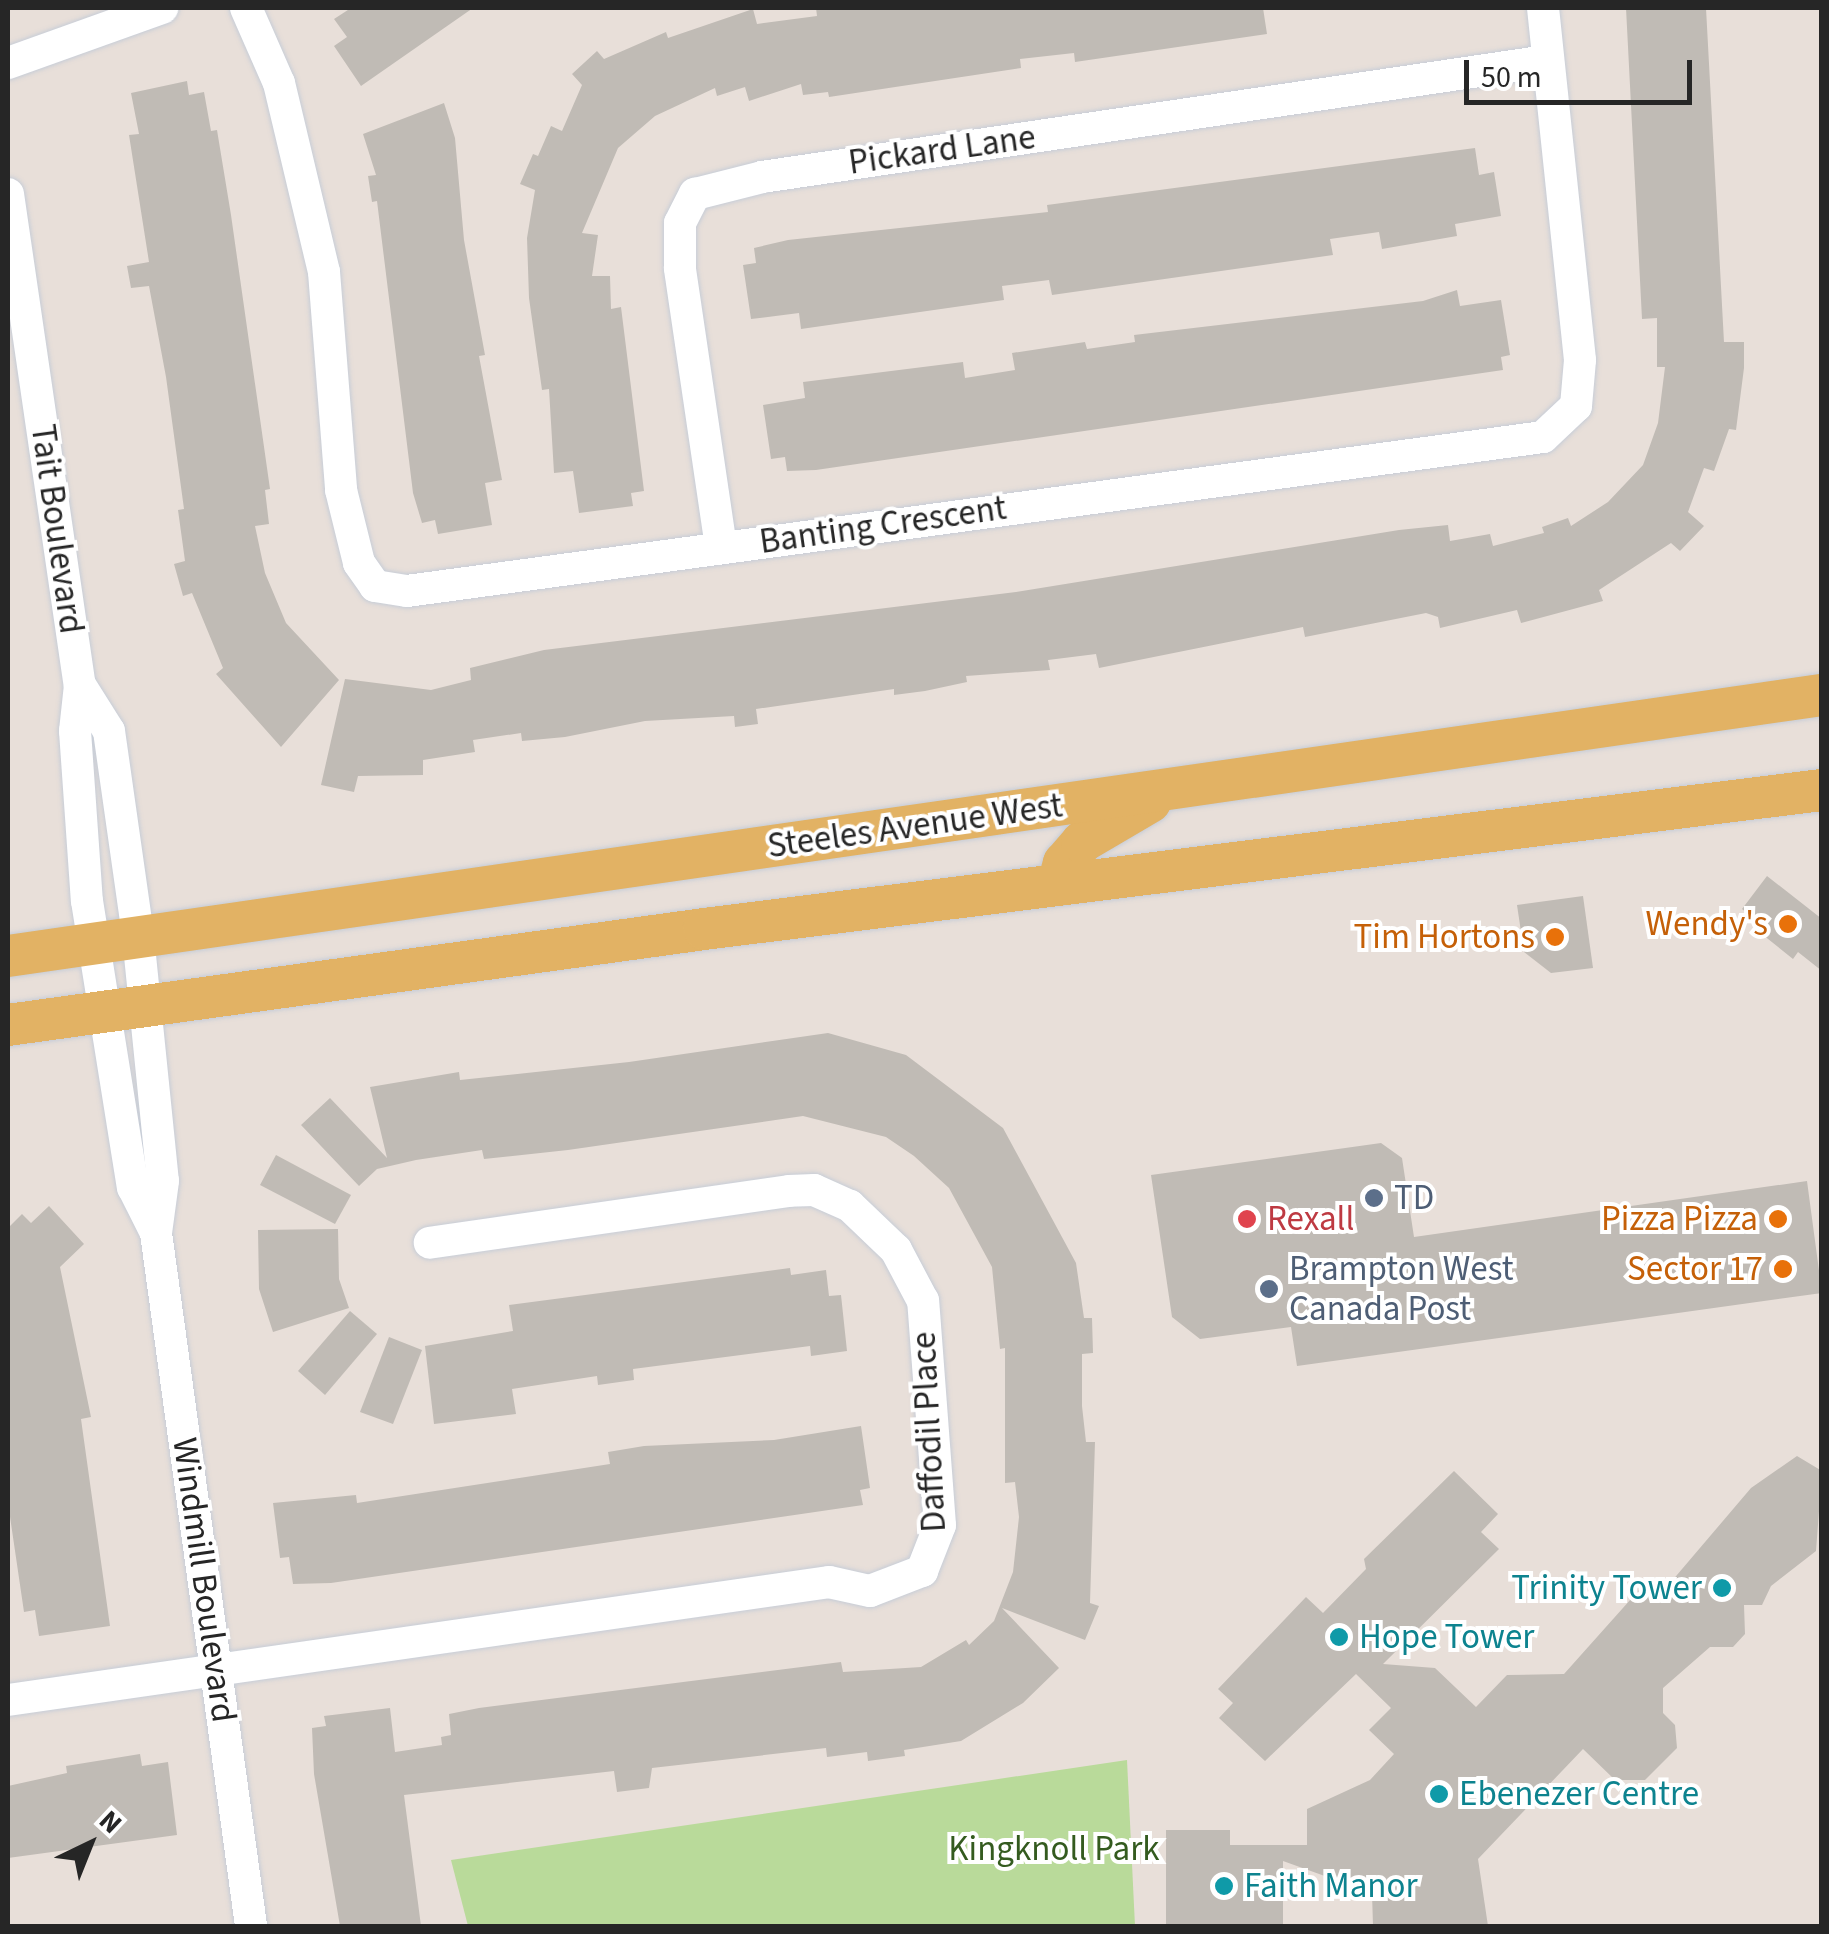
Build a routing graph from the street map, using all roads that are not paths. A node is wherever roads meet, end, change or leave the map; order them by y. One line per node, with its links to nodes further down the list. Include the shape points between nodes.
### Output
1 (162, 8): 5 (street)
2 (246, 8): 7 (street, Banting Crescent, via 279,83 324,272 341,490 359,564 375,586 407,592)
3 (1543, 8): 4 (street, Banting Crescent)
4 (1547, 62): 7 (street, Banting Crescent, via 1580,360 1576,406 1543,437); 7 (street, Pickard Lane, via 762,176 695,194 680,223 680,268)
5 (8, 63)
6 (8, 194): 8 (street, Tait Boulevard)
7 (721, 547)
8 (80, 685): 13 (street, Tait Boulevard, via 75,731); 15 (street, Tait Boulevard, via 109,732)
9 (1822, 695): 11 (main road, Steeles Avenue West)
10 (1822, 790): 12 (main road)
11 (1168, 791): 12 (main road, via 1082,842 1064,863); 15 (main road, Steeles Avenue West)
12 (1058, 885): 17 (main road)
13 (86, 897): 14 (street, Windmill Boulevard)
14 (94, 943): 15 (main road, Steeles Avenue West); 16 (main road, Steeles Avenue West); 17 (street, Windmill Boulevard)
15 (140, 947): 17 (street, Windmill Boulevard)
16 (8, 956)
17 (126, 1010): 18 (main road); 20 (street, Windmill Boulevard, via 133,1186 156,1232)
18 (8, 1026)
19 (430, 1243): 20 (street, Daffodil Place, via 789,1191 814,1190 850,1206 896,1250 923,1301 940,1526 934,1551 922,1571 870,1591 828,1582)
20 (217, 1674): 21 (street, Daffodil Place); 22 (street, Windmill Boulevard)
21 (8, 1700)
22 (251, 1926)

